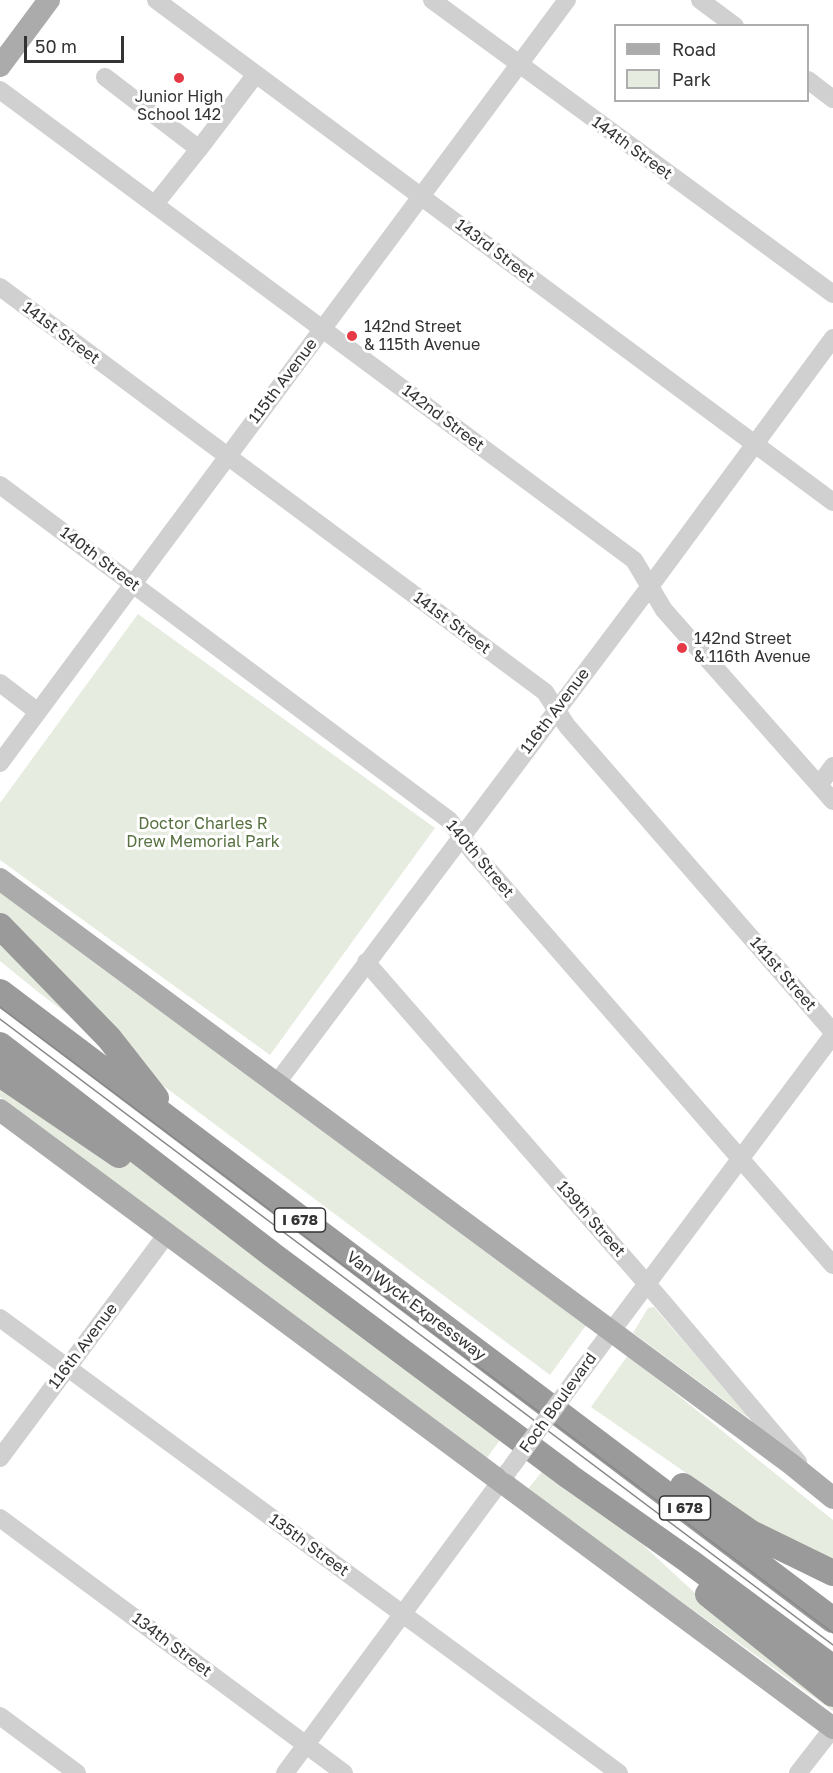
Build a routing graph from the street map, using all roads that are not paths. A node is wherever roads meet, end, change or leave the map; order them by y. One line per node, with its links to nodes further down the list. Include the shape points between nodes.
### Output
1 (49, 0): 8 (main road)
2 (156, 0): 9 (street, 143rd Street)
3 (432, 0): 7 (street, 144th Street)
4 (567, 0): 7 (street, 115th Avenue)
5 (700, 0): 6 (street)
6 (732, 24)
7 (519, 65): 15 (street, 115th Avenue); 18 (street, 144th Street)
8 (0, 66)
9 (256, 74): 14 (street); 15 (street, 143rd Street)
10 (105, 77): 14 (street)
11 (809, 81): 13 (street)
12 (0, 90): 16 (street, 142nd Street)
13 (833, 99)
14 (199, 148): 16 (street)
15 (421, 197): 19 (street, 115th Avenue); 21 (street, 143rd Street)
16 (155, 204): 19 (street, 142nd Street)
17 (0, 287): 22 (street, 141st Street)
18 (833, 294)
19 (322, 328): 22 (street, 115th Avenue); 26 (street, 142nd Street, via 634,560)
20 (833, 338): 21 (street, 116th Avenue)
21 (755, 444): 24 (street, 143rd Street); 26 (street, 116th Avenue)
22 (227, 456): 25 (street, 115th Avenue); 28 (street, 141st Street, via 545,692)
23 (0, 485): 25 (street, 140th Street)
24 (833, 502)
25 (133, 584): 29 (street, 115th Avenue); 34 (street, 140th Street, via 449,820)
26 (651, 585): 28 (street, 116th Avenue); 32 (street, 142nd Street, via 664,610)
27 (0, 683): 29 (street)
28 (556, 709): 34 (street, 116th Avenue); 39 (street, 141st Street)
29 (39, 712): 30 (street, 115th Avenue)
30 (0, 763)
31 (833, 766): 32 (street)
32 (819, 785): 33 (street, 142nd Street)
33 (833, 801)
34 (461, 836): 37 (street, 116th Avenue); 45 (street, 140th Street)
35 (0, 879): 42 (main road)
36 (0, 926): 44 (highway, via 109,1038)
37 (366, 962): 42 (street, 116th Avenue); 49 (street, 139th Street)
38 (0, 992): 44 (highway, Van Wyck Expressway / I 678)
39 (833, 1034): 45 (street, Foch Boulevard)
40 (0, 1045): 47 (highway, I 678)
41 (0, 1074): 47 (highway)
42 (276, 1084): 51 (main road)
43 (0, 1110): 46 (main road)
44 (178, 1127): 53 (highway, Van Wyck Expressway / I 678)
45 (740, 1158): 48 (street, 140th Street); 49 (street, Foch Boulevard)
46 (167, 1234): 52 (street, 116th Avenue); 55 (main road)
47 (274, 1256): 56 (highway, I 678)
48 (833, 1265)
49 (647, 1283): 51 (street, Foch Boulevard); 57 (street, 139th Street)
50 (0, 1318): 52 (street, 135th Street)
51 (611, 1331): 55 (street, Foch Boulevard, bridge); 57 (main road)
52 (67, 1368): 54 (street, 116th Avenue); 61 (street, 135th Street)
53 (536, 1396): 60 (highway, via 617,1440 751,1533); 62 (highway, Van Wyck Expressway / I 678)
54 (0, 1458)
55 (506, 1474): 61 (street, Foch Boulevard); 66 (main road)
56 (570, 1478): 63 (highway, I 678); 64 (highway, via 744,1625)
57 (812, 1480): 58 (main road)
58 (833, 1498)
59 (0, 1518): 67 (street, 134th Street)
60 (833, 1573)
61 (403, 1614): 67 (street, Foch Boulevard); 71 (street, 135th Street)
62 (833, 1620)
63 (833, 1668)
64 (833, 1694)
65 (0, 1716): 68 (street)
66 (833, 1728): 72 (street)
67 (306, 1745): 69 (street, Foch Boulevard); 70 (street, 134th Street)
68 (77, 1773)
69 (285, 1773)
70 (344, 1773)
71 (619, 1773)
72 (798, 1773)

